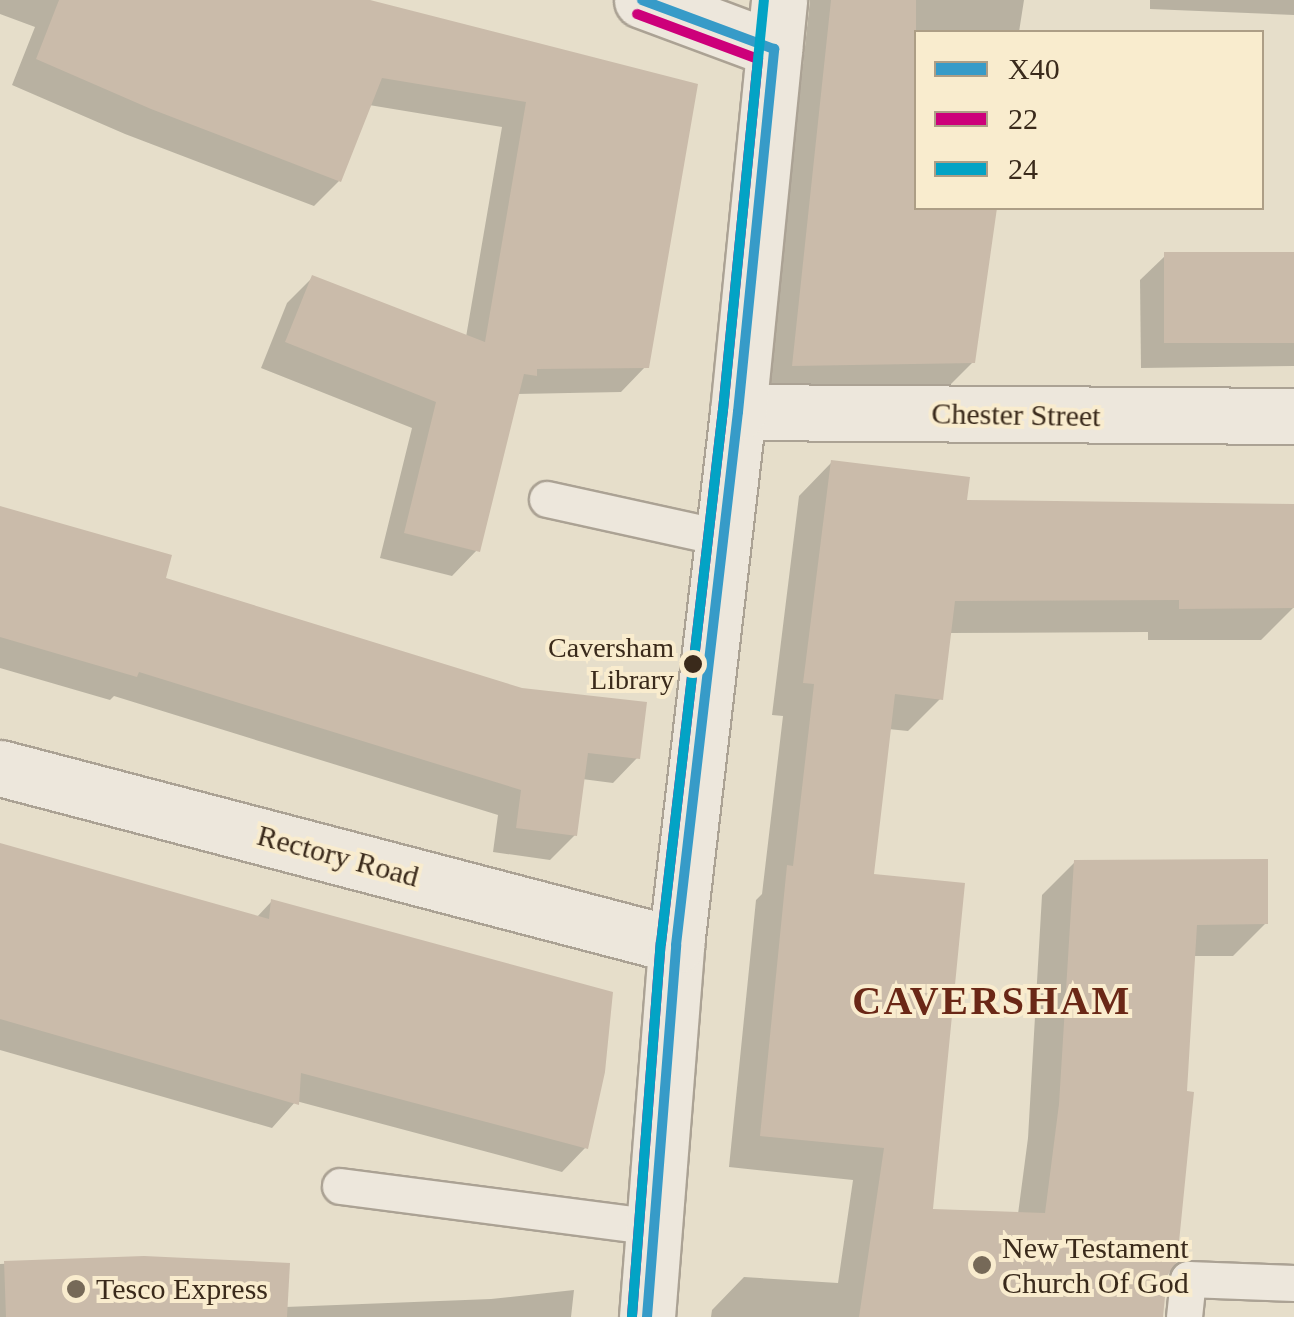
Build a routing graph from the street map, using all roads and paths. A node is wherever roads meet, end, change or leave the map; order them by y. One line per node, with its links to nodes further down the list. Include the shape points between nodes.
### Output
1 (642, 0): 2 (street)
2 (777, 25): 3 (street)
3 (738, 412): 4 (street, Chester Street); 6 (street)
4 (1294, 416)
5 (547, 499): 6 (lane)
6 (724, 538): 8 (street)
7 (0, 768): 8 (street, Rectory Road)
8 (676, 944): 10 (street)
9 (340, 1186): 10 (lane)
10 (654, 1227): 12 (street)
11 (1294, 1283): 13 (lane, via 1188,1279)
12 (647, 1317)
13 (1184, 1317)

